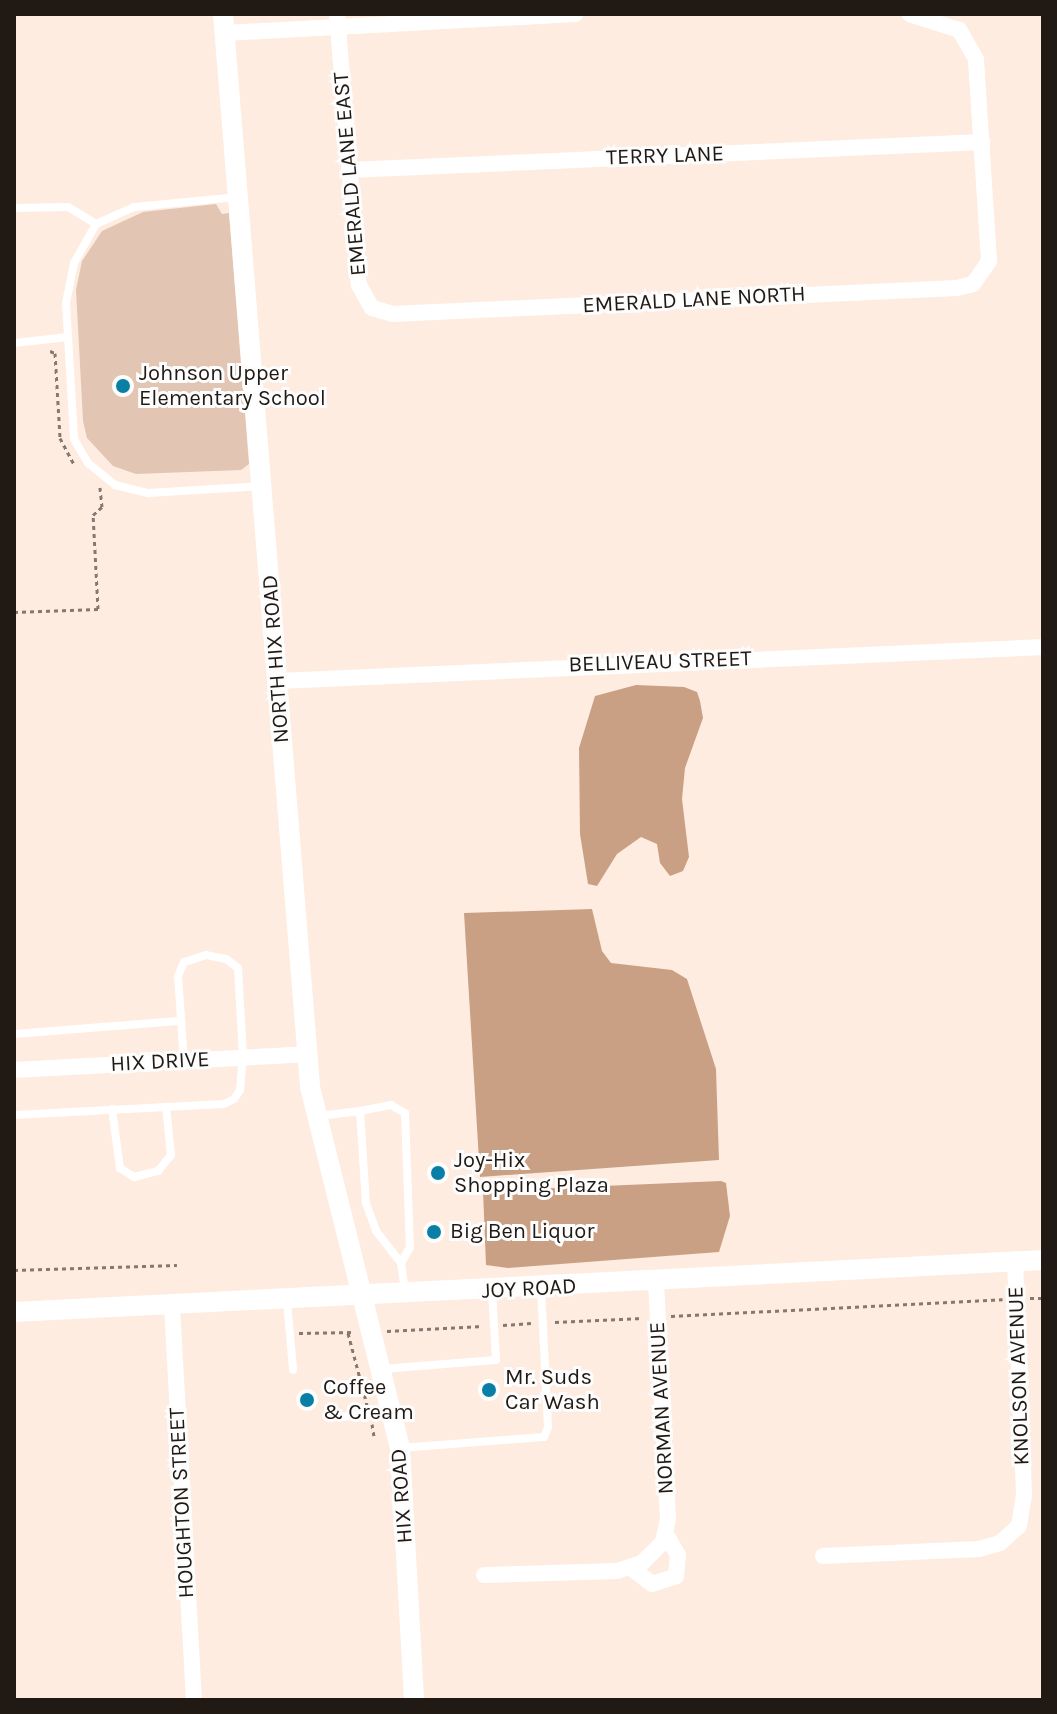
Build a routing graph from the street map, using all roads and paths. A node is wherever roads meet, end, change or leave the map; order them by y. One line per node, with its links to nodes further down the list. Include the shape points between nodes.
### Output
1 (575, 14): 3 (street)
2 (909, 14): 5 (street, via 944,21 970,42)
3 (338, 19): 4 (street); 6 (street, EMERALD LANE EAST)
4 (224, 24): 7 (street, NORTH HIX ROAD)
5 (982, 142): 6 (street, TERRY LANE); 10 (street, EMERALD LANE NORTH, via 987,268 973,284)
6 (349, 170): 10 (street, EMERALD LANE EAST, via 360,291 372,308)
7 (238, 197): 9 (lane, via 134,207); 16 (street, NORTH HIX ROAD)
8 (14, 208): 9 (lane, via 68,207)
9 (96, 224): 11 (lane, via 74,263 66,303)
10 (393, 314)
11 (68, 337): 12 (lane); 16 (lane, via 74,439 88,463 115,485 148,493)
12 (14, 343)
13 (43, 351): 14 (path, via 55,353 60,438)
14 (81, 471)
15 (97, 483): 17 (path, via 102,507 93,515 98,609)
16 (263, 486): 19 (street, NORTH HIX ROAD)
17 (14, 612)
18 (1043, 647): 19 (street, BELLIVEAU STREET)
19 (278, 681): 22 (street, NORTH HIX ROAD)
20 (181, 1021): 21 (lane); 23 (lane, via 178,976 184,962 206,955 226,959 238,968); 24 (lane)
21 (14, 1034)
22 (307, 1054): 23 (street, HIX DRIVE); 30 (street, NORTH HIX ROAD)
23 (243, 1057): 24 (street, HIX DRIVE); 26 (lane, via 234,1099)
24 (184, 1061): 25 (street, HIX DRIVE)
25 (14, 1070)
26 (166, 1107): 27 (lane); 27 (lane, via 171,1155 158,1171 134,1177 120,1168)
27 (112, 1109): 29 (lane)
28 (360, 1111): 30 (lane); 33 (lane, via 366,1203 376,1231); 33 (lane, via 391,1105 405,1113 410,1247)
29 (14, 1115)
30 (314, 1117): 40 (street, NORTH HIX ROAD)
31 (1043, 1260): 32 (street, JOY ROAD)
32 (1015, 1261): 36 (street, JOY ROAD); 62 (street, KNOLSON AVENUE, via 1024,1495 1019,1526 1011,1537 988,1547)
33 (401, 1263): 39 (lane)
34 (177, 1265): 35 (path)
35 (14, 1270)
36 (656, 1282): 37 (street, JOY ROAD); 61 (street, NORMAN AVENUE)
37 (541, 1288): 38 (street, JOY ROAD); 49 (lane)
38 (492, 1291): 39 (street, JOY ROAD); 50 (lane)
39 (406, 1295): 40 (street, JOY ROAD)
40 (362, 1297): 44 (street, JOY ROAD); 55 (street, HIX ROAD)
41 (1043, 1298): 43 (path)
42 (1005, 1299): 47 (path)
43 (1026, 1299)
44 (287, 1300): 45 (street, JOY ROAD); 56 (lane)
45 (172, 1307): 46 (street, JOY ROAD); 65 (street, HOUGHTON STREET)
46 (14, 1312)
47 (675, 1316)
48 (640, 1318): 49 (path)
49 (541, 1323): 50 (path); 60 (lane, via 548,1427 544,1437)
50 (494, 1326): 51 (path); 55 (lane, via 496,1360)
51 (385, 1331)
52 (354, 1332): 54 (path)
53 (300, 1333): 54 (path)
54 (348, 1333): 57 (path)
55 (381, 1369): 58 (street, HIX ROAD)
56 (293, 1370)
57 (367, 1406)
58 (394, 1412): 59 (lane); 60 (street, HIX ROAD)
59 (342, 1417)
60 (400, 1448): 66 (street, HIX ROAD)
61 (666, 1534): 63 (street, via 650,1558); 63 (street, NORMAN AVENUE, via 678,1555 676,1576 652,1584)
62 (823, 1556)
63 (631, 1568): 64 (street, NORMAN AVENUE)
64 (484, 1575)
65 (194, 1700)
66 (414, 1700)

